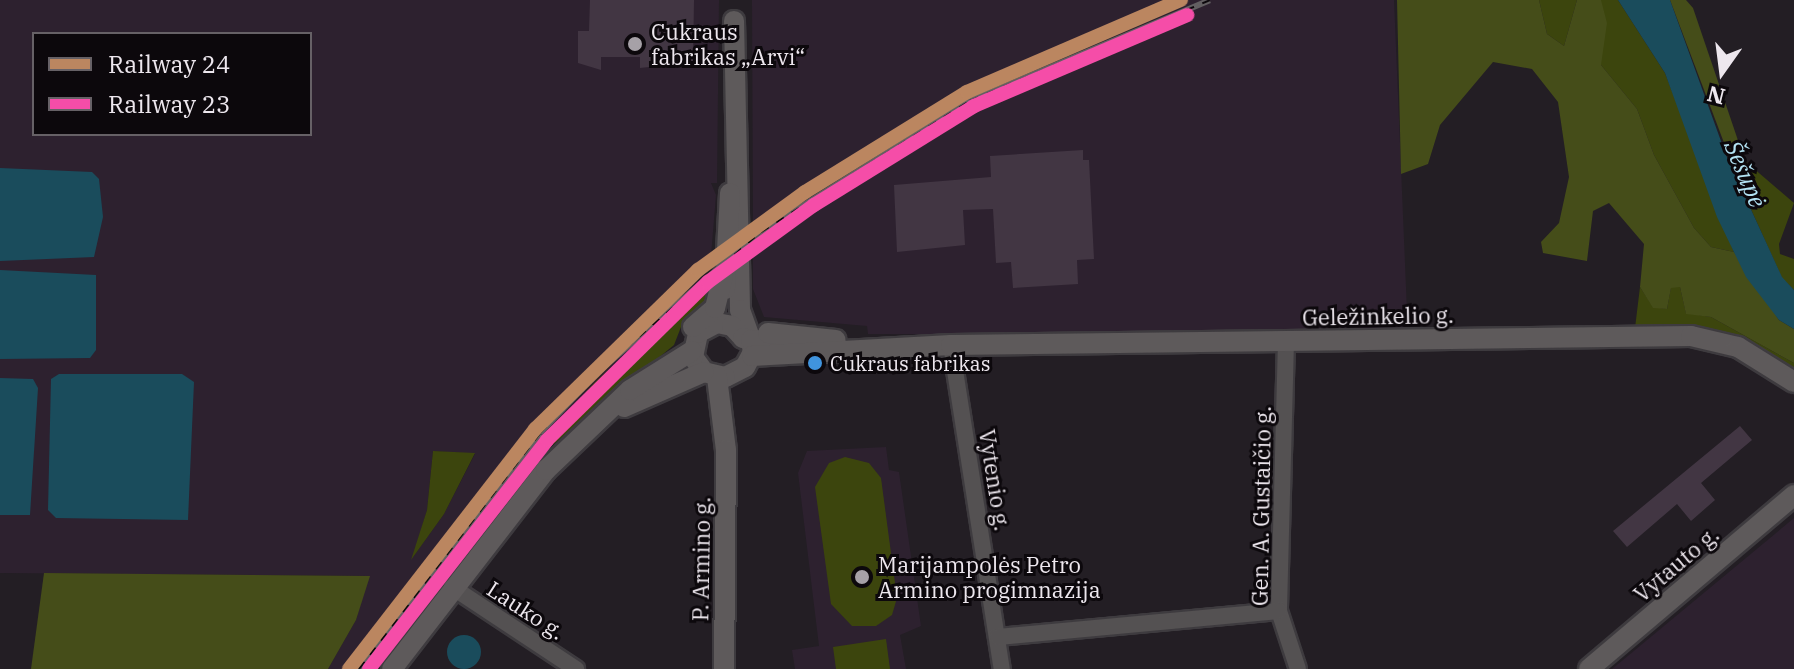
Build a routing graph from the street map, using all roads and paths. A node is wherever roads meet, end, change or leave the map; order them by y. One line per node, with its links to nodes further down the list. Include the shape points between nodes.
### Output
1 (734, 12): 2 (main road, P. Armino g.)
2 (731, 275): 5 (main road, P. Armino g.); 5 (main road, P. Armino g., via 741,316); 7 (main road, via 712,312)
3 (1286, 341): 4 (main road, Geležinkelio g.); 6 (main road, Geležinkelio g., via 1691,336 1738,347); 10 (street, Gen. A. Gustaičio g.)
4 (951, 345): 5 (main road, Geležinkelio g.); 5 (main road, Geležinkelio g., via 820,339); 11 (street, Vytenio g.)
5 (727, 351): 7 (main road, Geležinkelio g.); 12 (main road, P. Armino g.)
6 (1794, 382)
7 (632, 396): 9 (main road, Geležinkelio g., via 546,470)
8 (1794, 495): 17 (main road, Vytauto g.)
9 (452, 587): 13 (main road, Geležinkelio g.); 14 (street, Lauko g.)
10 (1279, 611): 11 (street); 16 (street, Gen. A. Gustaičio g.)
11 (998, 637): 15 (street, Vytenio g.)
12 (718, 668)
13 (392, 669)
14 (576, 669)
15 (1002, 669)
16 (1298, 669)
17 (1589, 669)

